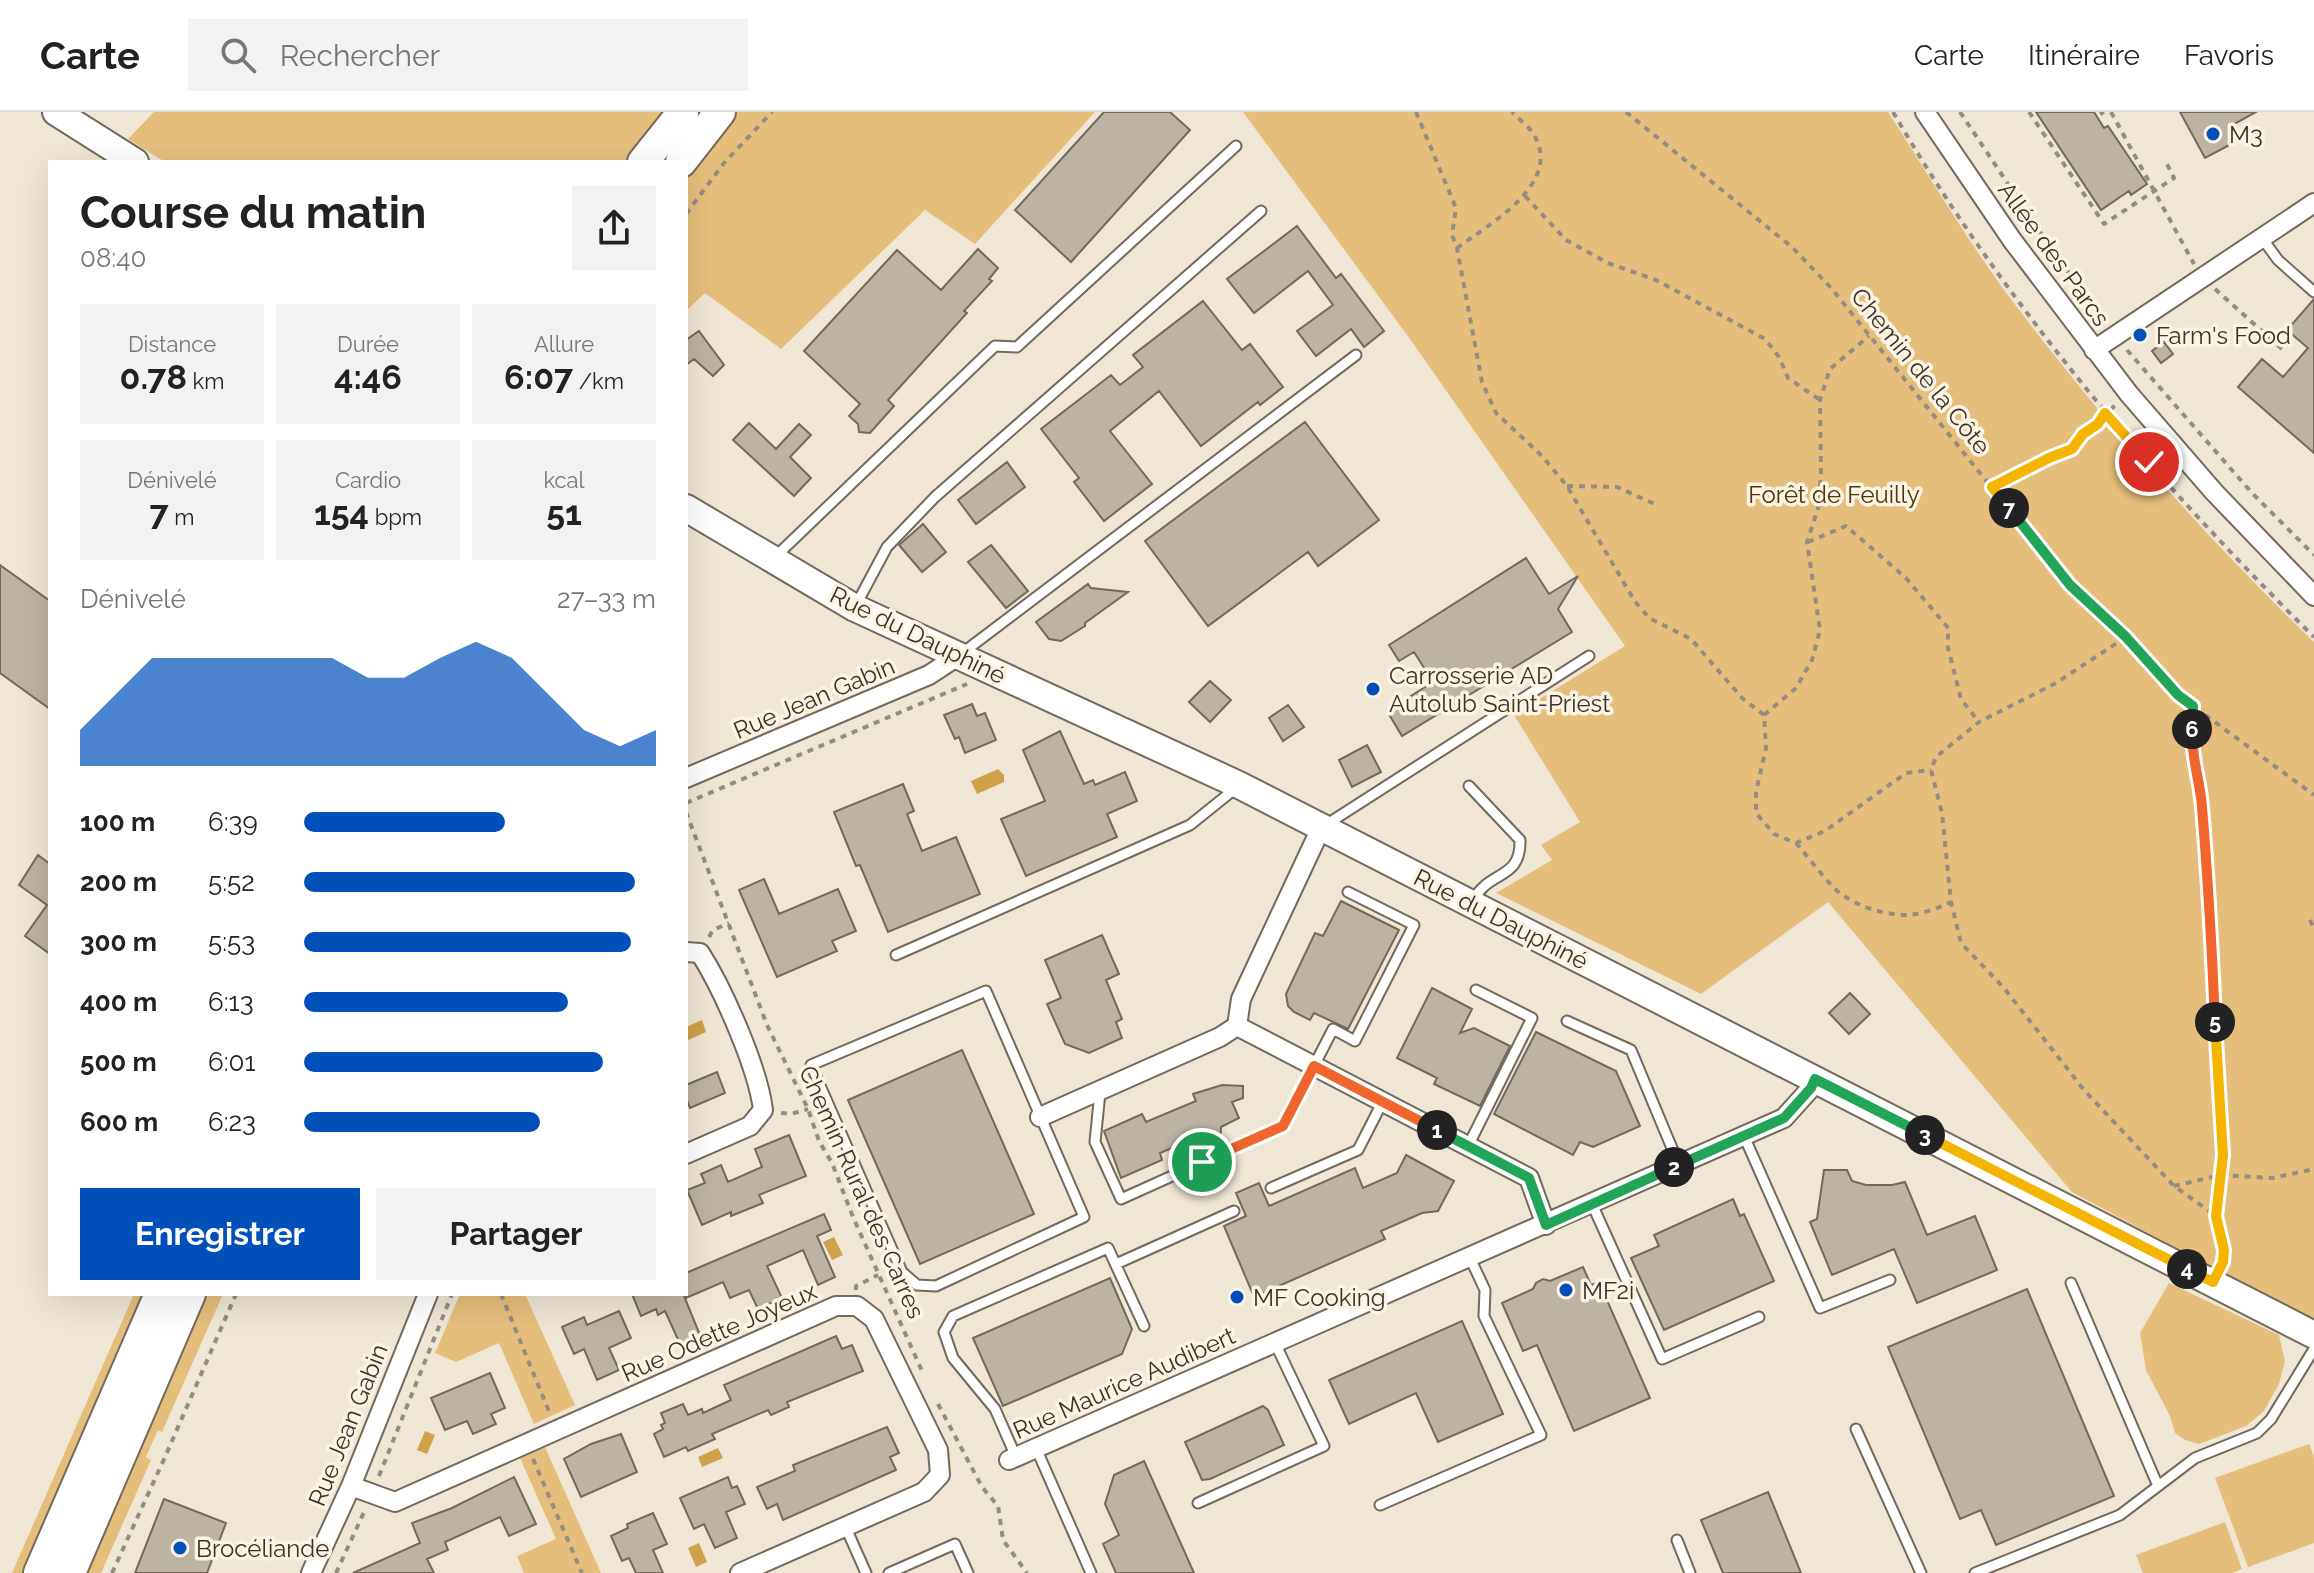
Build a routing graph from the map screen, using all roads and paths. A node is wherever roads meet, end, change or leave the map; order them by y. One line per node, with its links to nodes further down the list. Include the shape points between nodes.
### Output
1 (56, 112): 13 (street)
2 (683, 112): 14 (main road)
3 (720, 112): 15 (main road)
4 (772, 112): 20 (path)
5 (1416, 112): 23 (path, via 1456,208 1452,235)
6 (1512, 112): 18 (path, via 1534,135 1541,159)
7 (1626, 112): 26 (path, Chemin de la Côte, via 1793,248)
8 (1893, 112): 31 (path, via 2000,276)
9 (1925, 112): 27 (street, Allée des Parcs)
10 (2029, 112): 17 (path, via 2104,224)
11 (2111, 112): 17 (path)
12 (1236, 146): 37 (lane, via 1017,347 995,346)
13 (132, 160)
14 (645, 160)
15 (683, 160)
16 (2166, 162): 17 (path, via 2174,178)
17 (2153, 193): 24 (path)
18 (1525, 196): 23 (path); 30 (path, via 1566,240 1656,280 1765,339 1788,378)
19 (2314, 203): 22 (street)
20 (688, 211)
21 (1261, 211): 39 (lane, via 935,497 887,547)
22 (2262, 238): 24 (street); 25 (lane)
23 (1457, 248): 32 (path, via 1482,382 1491,403)
24 (2203, 277): 27 (street); 28 (path)
25 (2314, 292)
26 (1869, 336): 30 (path, via 1830,369); 33 (path, Chemin de la Côte)
27 (2094, 350): 38 (street, Allée des Parcs, via 2214,492)
28 (2283, 350)
29 (1356, 355): 42 (lane)
30 (1820, 400): 36 (path, via 1819,505)
31 (2105, 413): 33 (path, via 2072,449); 41 (path)
32 (1567, 486): 34 (path, via 1617,487); 46 (path, via 1649,618 1691,639 1742,698)
33 (1992, 487): 40 (path, Chemin de la Côte, via 2070,585)
34 (1659, 506)
35 (688, 509): 37 (street, Rue du Dauphiné)
36 (1807, 542): 46 (path, via 1820,630 1812,660 1796,688); 47 (path, via 1846,526 1906,578 1949,629 1947,644 1961,699)
37 (771, 560): 39 (street, Rue du Dauphiné)
38 (2314, 596)
39 (855, 608): 42 (street, Rue du Dauphiné)
40 (2126, 637): 45 (path, Chemin de la Côte); 47 (path, via 2056,683)
41 (2314, 637)
42 (958, 656): 44 (street, Rue du Dauphiné); 49 (street, Rue Jean Gabin, via 929,675)
43 (1589, 656): 55 (lane)
44 (995, 672): 50 (street, Rue du Dauphiné); 53 (path)
45 (2193, 706): 52 (path, Chemin de la Côte); 80 (path, via 2191,752 2201,789 2211,911)
46 (1764, 715): 56 (path, via 1766,748 1756,813 1774,834)
47 (1979, 722): 48 (path, via 1936,757)
48 (1931, 770): 56 (path, via 1906,773 1825,831); 58 (path, via 1942,813)
49 (688, 777)
50 (1239, 785): 55 (street, Rue du Dauphiné); 64 (lane, via 1190,825)
51 (1469, 786): 59 (lane, via 1520,840 1513,868 1481,886)
52 (2314, 795)
53 (688, 802)
54 (688, 817): 61 (path, Chemin Rural des Carres)
55 (1321, 828): 59 (street, Rue du Dauphiné); 67 (street, via 1241,999)
56 (1796, 843): 58 (path, via 1834,888 1872,909 1908,915)
57 (1348, 892): 68 (lane, via 1414,925 1355,1041 1333,1029)
58 (1951, 902): 81 (path, via 1961,943 2004,988 2084,1090)
59 (1472, 904): 69 (street, Rue du Dauphiné)
60 (2310, 920): 62 (path)
61 (729, 923): 63 (path, via 713,930); 72 (path, Chemin Rural des Carres, via 767,1025)
62 (2314, 929)
63 (693, 952): 73 (street, via 711,971 760,1086)
64 (896, 955)
65 (1476, 990): 76 (lane, via 1532,1018)
66 (1567, 1021): 78 (lane, via 1631,1050)
67 (1237, 1026): 68 (street); 70 (street)
68 (1314, 1066): 70 (lane, via 1283,1126 1121,1199 1095,1142); 71 (street)
69 (1815, 1079): 75 (street, Rue Maurice Audibert, via 1784,1118); 90 (street, Rue du Dauphiné)
70 (1100, 1092): 74 (street)
71 (1383, 1101): 76 (street); 82 (lane, via 1358,1150)
72 (808, 1109): 73 (path, via 791,1114); 103 (path, Chemin Rural des Carres)
73 (763, 1110): 77 (street, via 750,1126)
74 (1040, 1117): 74 (lane, via 1084,1217 936,1286 917,1285 902,1272 811,1065 986,991)
75 (1744, 1136): 78 (street, Rue Maurice Audibert); 89 (lane, via 1820,1308)
76 (1468, 1146): 86 (street, via 1529,1178)
77 (688, 1153)
78 (1679, 1165): 83 (street, Rue Maurice Audibert)
79 (2314, 1169): 80 (path, via 2273,1178)
80 (2221, 1175): 81 (path); 85 (path)
81 (2174, 1186): 85 (path)
82 (1271, 1188)
83 (1592, 1204): 86 (street, Rue Maurice Audibert); 98 (lane, via 1662,1359)
84 (1234, 1211): 88 (lane)
85 (2216, 1216): 90 (path, via 2224,1250)
86 (1546, 1225): 87 (street, Rue Maurice Audibert)
87 (1470, 1258): 101 (street, Rue Maurice Audibert); 114 (lane, via 1485,1290 1484,1316 1541,1435)
88 (1116, 1264): 99 (lane); 109 (lane, via 1108,1248 953,1316 944,1332 953,1358 995,1409)
89 (1890, 1280)
90 (2213, 1282): 100 (street, Rue du Dauphiné)
91 (2071, 1283): 111 (lane)
92 (159, 1296): 117 (main road)
93 (189, 1296): 118 (main road)
94 (235, 1296): 119 (path)
95 (427, 1296): 110 (street, Rue Jean Gabin)
96 (451, 1296): 112 (path)
97 (502, 1296): 105 (path)
98 (1759, 1317)
99 (1144, 1326)
100 (2314, 1335)
101 (1275, 1343): 107 (street, Rue Maurice Audibert); 113 (lane, via 1324,1446)
102 (2314, 1349): 111 (lane, via 2257,1433 2195,1458)
103 (928, 1383)
104 (934, 1397): 127 (path, via 982,1487 998,1506 1003,1540)
105 (551, 1416)
106 (1856, 1429): 130 (lane)
107 (1036, 1448): 109 (street, Rue Maurice Audibert); 128 (lane)
108 (531, 1453): 122 (path)
109 (1012, 1458)
110 (351, 1486): 112 (street, Rue Odette Joyeux); 120 (street, Rue Jean Gabin)
111 (2158, 1486): 131 (lane, via 2120,1515)
112 (372, 1494): 115 (street, Rue Odette Joyeux, via 395,1502 836,1306 857,1306 874,1319 906,1384 938,1450 940,1475 924,1492); 121 (path)
113 (1198, 1503)
114 (1380, 1505)
115 (846, 1528): 123 (street, Rue Odette Joyeux); 124 (lane)
116 (1677, 1540): 129 (lane)
117 (39, 1573)
118 (70, 1573)
119 (112, 1573)
120 (311, 1573)
121 (336, 1573)
122 (582, 1573)
123 (740, 1573)
124 (866, 1573)
125 (889, 1573): 126 (lane, via 955,1544)
126 (968, 1573)
127 (1027, 1573)
128 (1091, 1573)
129 (1690, 1573)
130 (1921, 1573)
131 (1975, 1573)

